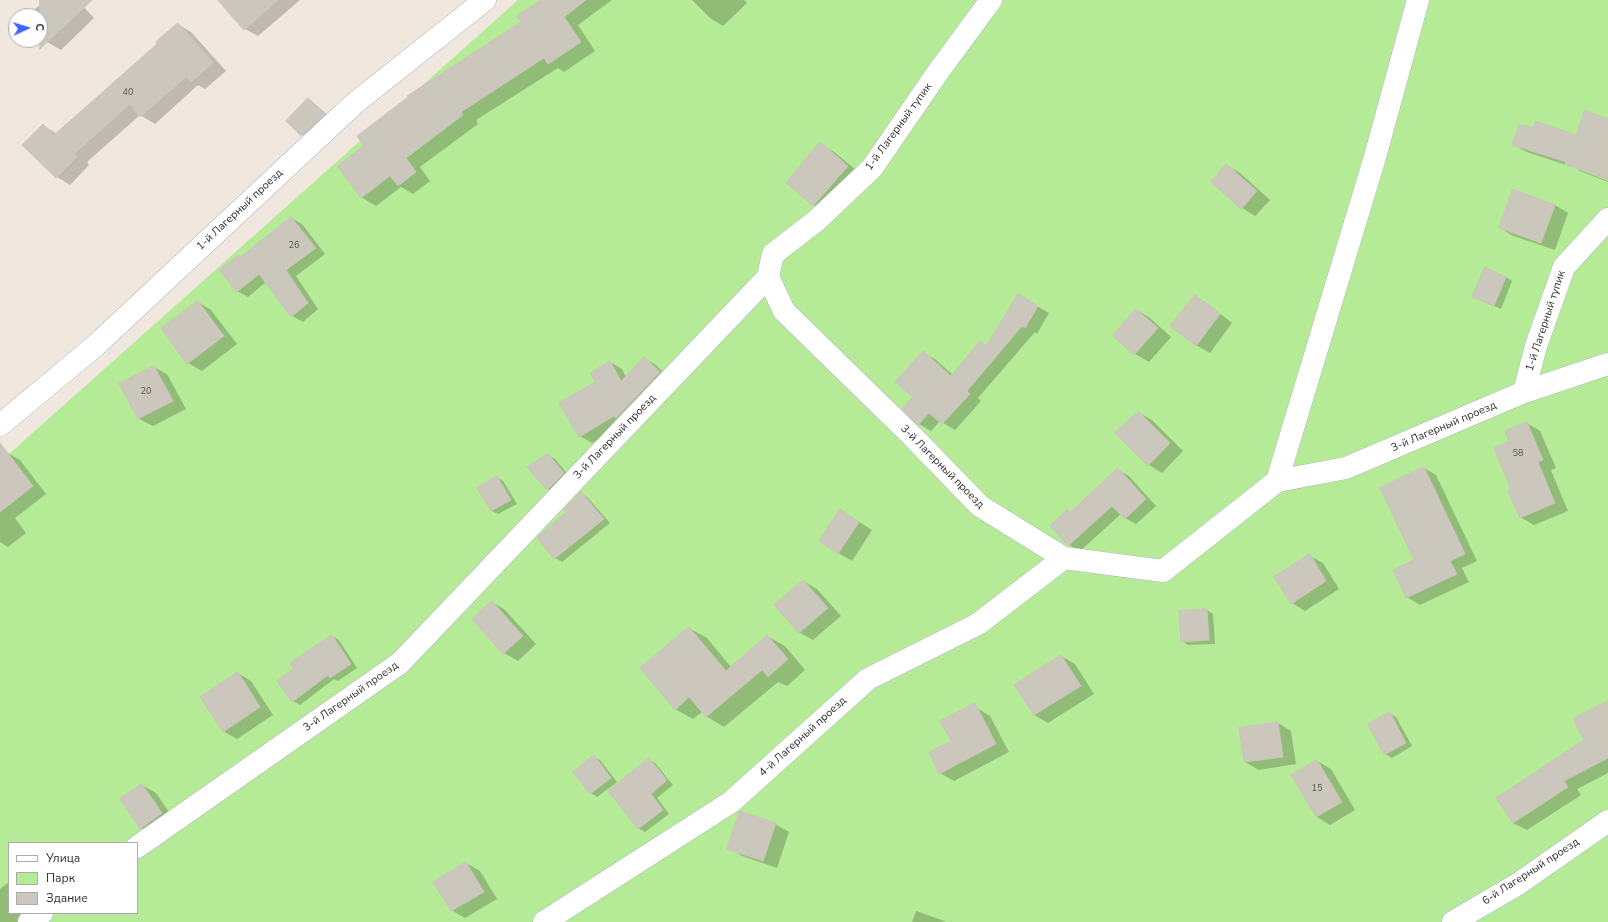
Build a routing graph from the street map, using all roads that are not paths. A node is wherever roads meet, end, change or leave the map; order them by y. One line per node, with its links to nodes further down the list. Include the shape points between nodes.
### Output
1 (485, 0): 8 (street, 1-й Лагерный проезд, via 355,103 95,346)
2 (991, 0): 5 (street, 1-й Лагерный тупик, via 872,168 816,221 773,254)
3 (1418, 0): 9 (street, via 1373,164)
4 (1608, 219): 7 (street, 1-й Лагерный тупик, via 1564,267 1536,346)
5 (768, 277): 10 (street, 3-й Лагерный проезд, via 784,311 980,506); 12 (street, 3-й Лагерный проезд, via 400,663)
6 (1608, 364): 7 (street, 3-й Лагерный проезд)
7 (1524, 392): 9 (street, 3-й Лагерный проезд, via 1346,468)
8 (0, 426)
9 (1277, 481): 10 (street, via 1163,571)
10 (1064, 558): 15 (street, 4-й Лагерный проезд, via 978,624 868,679 731,802)
11 (1608, 821): 16 (street, 6-й Лагерный проезд, via 1518,884)
12 (138, 846)
13 (41, 914): 14 (street)
14 (29, 922)
15 (544, 922)
16 (1453, 922)

